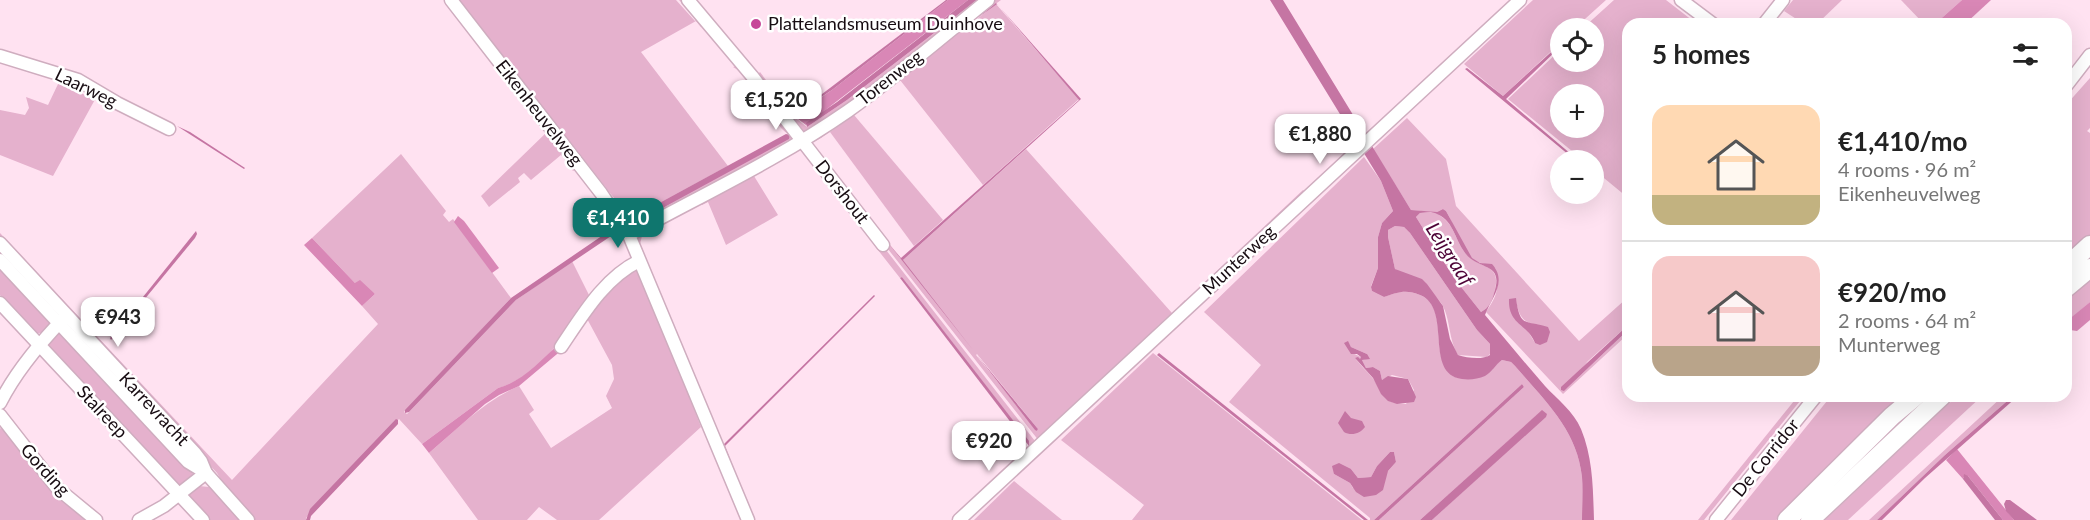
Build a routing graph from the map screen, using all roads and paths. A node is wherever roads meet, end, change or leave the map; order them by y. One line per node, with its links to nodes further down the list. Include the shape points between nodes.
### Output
1 (451, 0): 14 (street, Eikenheuvelweg, via 601,193)
2 (688, 0): 13 (street, Dorshout)
3 (988, 0): 13 (street, Torenweg, via 849,110)
4 (1520, 0): 39 (street, Munterweg)
5 (1682, 0): 7 (street)
6 (1782, 0): 8 (street)
7 (1705, 18)
8 (1768, 18)
9 (2090, 55): 11 (street)
10 (0, 56): 12 (street, Laarweg, via 78,80)
11 (2072, 78)
12 (169, 129)
13 (801, 140): 14 (street, Torenweg); 16 (street, Dorshout)
14 (629, 235): 19 (street, Eikenheuvelweg)
15 (0, 243): 24 (street, Karrevracht)
16 (883, 245)
17 (2090, 245): 20 (highway)
18 (0, 260): 24 (street, Karrevracht)
19 (639, 261): 26 (street, via 608,284); 38 (street, Eikenheuvelweg)
20 (2072, 262)
21 (2090, 268): 22 (highway)
22 (2072, 283)
23 (0, 303): 25 (street, Stalreep)
24 (63, 319): 25 (street); 32 (street, Karrevracht, via 188,462)
25 (39, 345): 30 (street); 33 (street, Stalreep)
26 (561, 347)
27 (1811, 402): 40 (street, De Corridor)
28 (1909, 402): 41 (highway)
29 (1936, 402): 42 (highway)
30 (0, 403)
31 (0, 415): 34 (street, Gording, via 57,488)
32 (206, 473): 33 (street); 37 (street, Karrevracht)
33 (179, 494): 35 (street); 36 (street, Stalreep)
34 (96, 520)
35 (139, 520)
36 (203, 520)
37 (248, 520)
38 (748, 520)
39 (959, 520)
40 (1716, 520)
41 (1787, 520)
42 (1810, 520)

